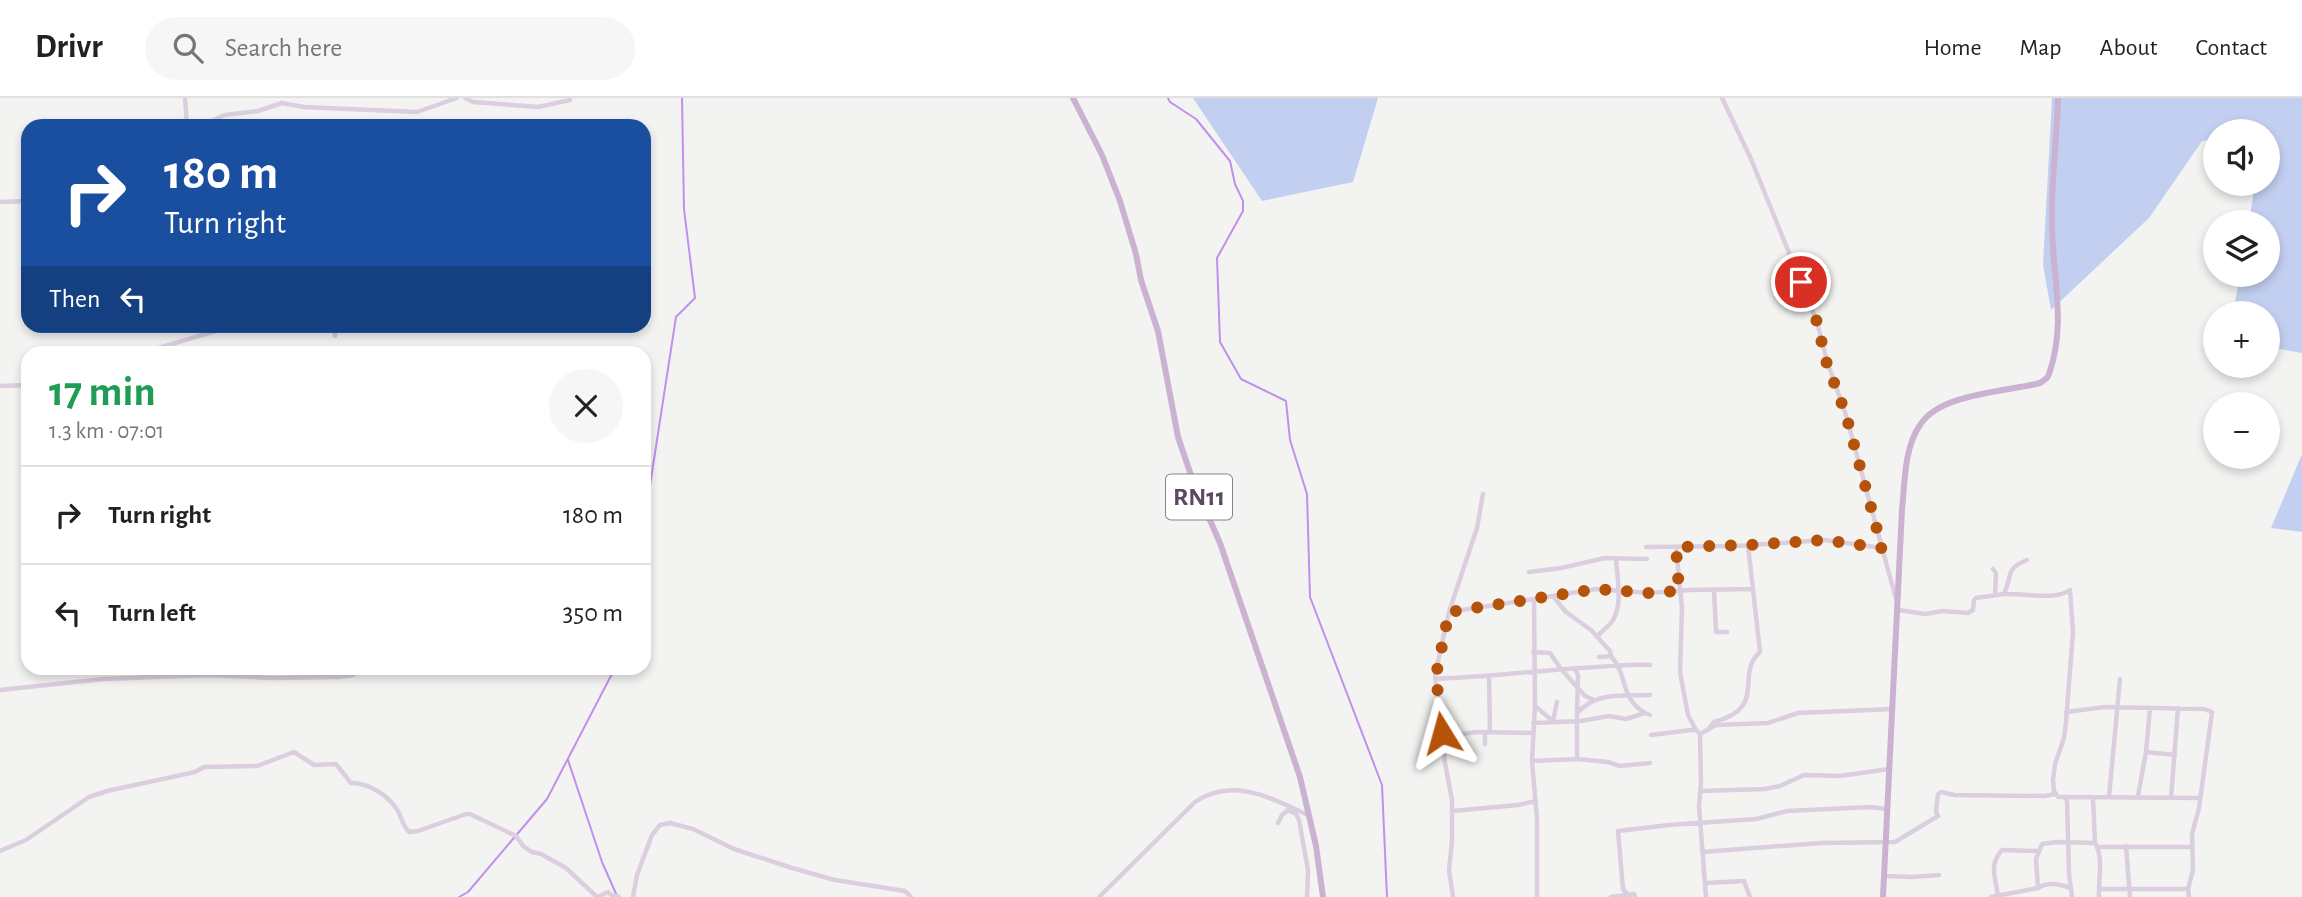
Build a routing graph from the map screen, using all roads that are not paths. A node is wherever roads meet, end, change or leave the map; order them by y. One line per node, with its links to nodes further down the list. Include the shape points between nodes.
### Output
1 (185, 98): 8 (street)
2 (457, 98): 9 (street, via 417,112 282,103)
3 (465, 98): 7 (street, via 538,107)
4 (1073, 98): 91 (main road, RN11, via 1120,201 1158,331 1178,437 1289,740)
5 (1722, 98): 22 (street, via 1817,322)
6 (2058, 98): 36 (main road, via 2052,223 2059,310 2055,358 2040,383 1962,399 1937,408 1919,425 1905,474)
7 (570, 100)
8 (186, 119)
9 (216, 119)
10 (21, 201): 11 (street)
11 (0, 202)
12 (209, 333): 15 (street)
13 (335, 333): 14 (street)
14 (335, 337)
15 (165, 346)
16 (21, 385): 17 (street)
17 (0, 386)
18 (1483, 494): 37 (street, via 1477,528)
19 (1748, 545): 21 (street); 22 (street, via 1825,540); 28 (street)
20 (1646, 547): 21 (street)
21 (1676, 547): 31 (street)
22 (1882, 548): 36 (street)
23 (1616, 558): 24 (street); 27 (street); 29 (street)
24 (1647, 559)
25 (2027, 560): 32 (street, via 2011,569)
26 (1993, 569): 34 (street)
27 (1529, 572)
28 (1753, 589): 30 (street); 67 (street, via 1760,652 1751,663 1748,695 1733,716)
29 (1618, 590): 31 (street); 33 (street); 39 (street, via 1613,620)
30 (1714, 590): 31 (street); 38 (street, via 1716,632)
31 (1679, 591): 69 (street, via 1681,672 1688,715)
32 (2004, 594): 34 (street); 63 (street, via 2044,596 2070,590 2073,632)
33 (1553, 596): 35 (street); 39 (street)
34 (1995, 596): 36 (street, via 1975,598 1968,613)
35 (1534, 599): 37 (street); 40 (street)
36 (1899, 610): 62 (main road)
37 (1449, 612): 50 (street)
38 (1727, 632)
39 (1597, 637): 41 (street)
40 (1533, 652): 46 (street, via 1550,653); 47 (street)
41 (1611, 656): 42 (street); 44 (street)
42 (1599, 657)
43 (1650, 665): 44 (street)
44 (1619, 666): 45 (street); 55 (street)
45 (1574, 668): 46 (street); 52 (street)
46 (1561, 669): 47 (street); 52 (street)
47 (1534, 671): 49 (street); 58 (street)
48 (353, 675): 53 (street, via 104,679)
49 (1489, 676): 50 (street); 68 (street)
50 (1435, 679): 72 (street)
51 (2120, 679): 59 (street)
52 (1578, 688): 56 (street); 64 (street)
53 (0, 690)
54 (1650, 695): 55 (street)
55 (1626, 696): 56 (street, via 1607,694); 64 (street, via 1647,714 1581,721)
56 (1592, 699): 64 (street)
57 (1557, 702): 65 (street)
58 (1535, 706): 65 (street); 66 (street)
59 (2118, 707): 60 (street); 63 (street); 84 (street)
60 (2150, 708): 61 (street); 74 (street)
61 (2178, 708): 75 (street); 87 (street, via 2212,712)
62 (1893, 709): 67 (street, via 1798,713 1768,723); 79 (main road)
63 (2066, 712): 81 (street, via 2054,771)
64 (1576, 716): 65 (street); 76 (street)
65 (1553, 722): 66 (street)
66 (1533, 723): 70 (street)
67 (1710, 727): 69 (street)
68 (1487, 732): 70 (street); 72 (street, via 1456,735); 73 (street)
69 (1698, 732): 71 (street); 80 (street)
70 (1533, 733): 77 (street)
71 (1651, 735)
72 (1444, 742): 90 (street)
73 (1485, 744)
74 (2146, 752): 75 (street); 82 (street)
75 (2175, 755): 86 (street)
76 (1577, 759): 77 (street); 78 (street, via 1620,766)
77 (1532, 761): 88 (street)
78 (1650, 763)
79 (1889, 769): 80 (street, via 1840,776 1804,775 1765,789); 89 (main road)
80 (1700, 791): 92 (street)
81 (2055, 794): 83 (street); 94 (street, via 1941,792 1938,816)
82 (2138, 796): 84 (street); 86 (street)
83 (2065, 797): 85 (street); 95 (street)
84 (2109, 797): 85 (street)
85 (2093, 798): 96 (street)
86 (2171, 798): 87 (street)
87 (2200, 798): 98 (street)
88 (1536, 801): 90 (street); 120 (street)
89 (1887, 808): 92 (street, via 1787,811 1756,819); 94 (main road)
90 (1452, 811): 119 (street)
91 (1310, 816): 116 (street, via 1258,793 1231,789 1212,793 1195,802); 118 (main road, RN11)
92 (1700, 822): 101 (street); 110 (street, via 1618,831 1621,881)
93 (1278, 823): 117 (street, via 1288,810 1299,820 1308,870)
94 (1886, 843): 101 (street); 103 (main road)
95 (2068, 843): 96 (street); 100 (street, via 2046,842); 106 (street)
96 (2096, 845): 97 (street); 108 (street)
97 (2126, 846): 98 (street); 107 (street)
98 (2192, 847): 109 (street)
99 (0, 851): 112 (street, via 26,840 76,803 107,791 204,767 257,766 294,751 314,765 336,764 351,783 379,792 409,832 470,814 566,868)
100 (2038, 851): 105 (street); 111 (street, via 2002,850 1993,867)
101 (1702, 852): 104 (street)
102 (1939, 874): 103 (street)
103 (1884, 876): 125 (main road)
104 (1704, 883): 123 (street); 124 (street, via 1744,881)
105 (2038, 888): 106 (street, via 2043,884); 111 (street)
106 (2071, 888): 127 (street)
107 (2129, 888): 108 (street); 109 (street); 129 (street)
108 (2099, 889): 128 (street)
109 (2188, 889): 130 (street)
110 (1628, 895): 121 (street); 122 (street)
111 (1998, 896): 126 (street)
112 (597, 897): 113 (street, via 608,892)
113 (619, 897)
114 (633, 897): 115 (street, via 652,835 660,825 670,823 792,868 838,881 905,891)
115 (911, 897)
116 (1099, 897)
117 (1307, 897)
118 (1323, 897)
119 (1453, 897)
120 (1537, 897)
121 (1611, 897)
122 (1635, 897)
123 (1706, 897)
124 (1749, 897)
125 (1884, 897)
126 (1991, 897)
127 (2072, 897)
128 (2099, 897)
129 (2130, 897)
130 (2189, 897)

